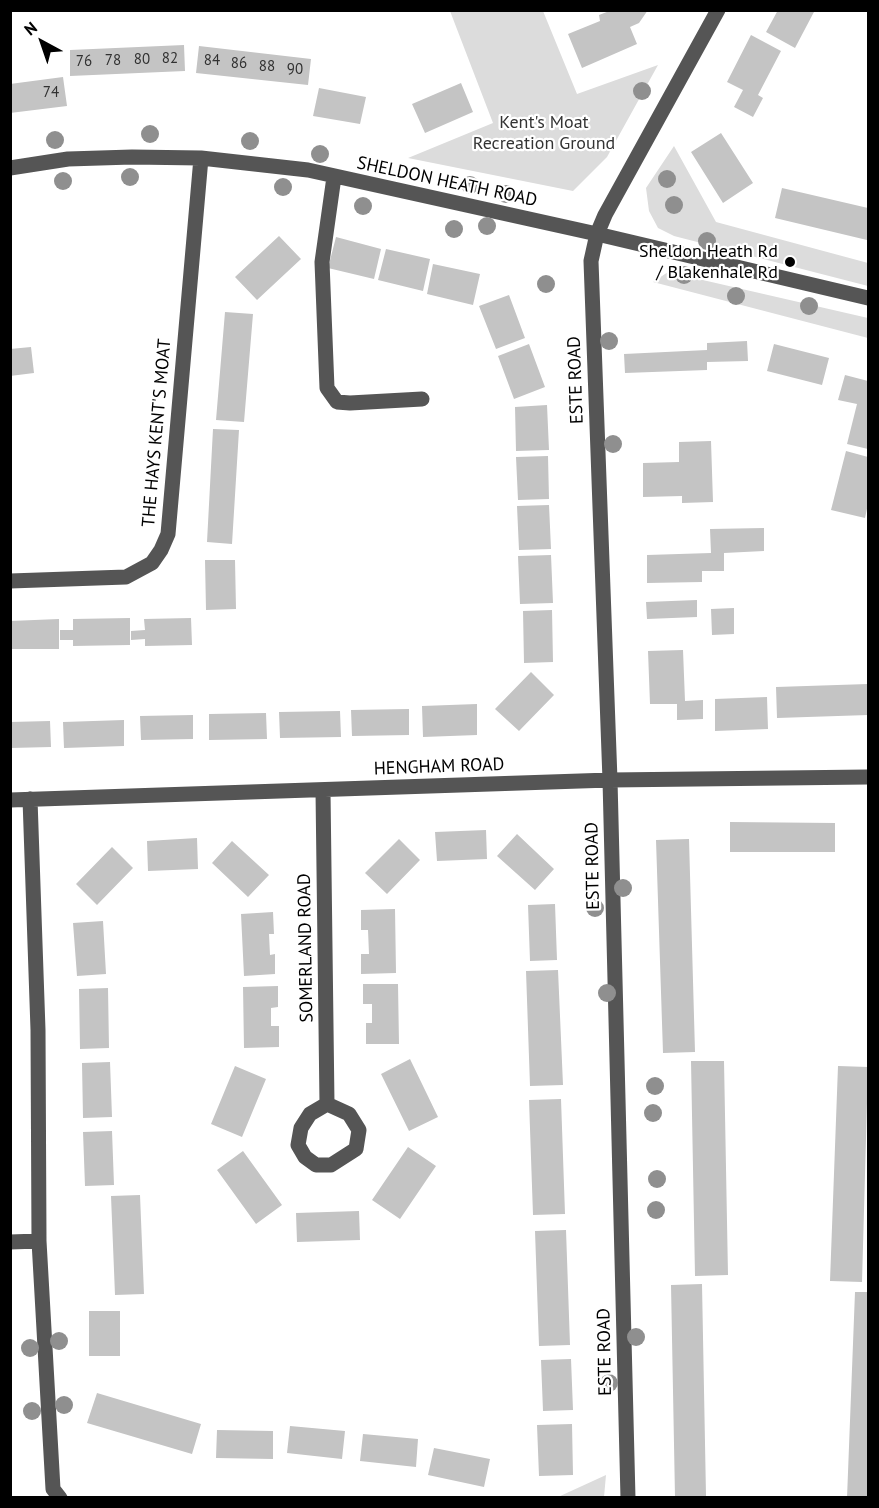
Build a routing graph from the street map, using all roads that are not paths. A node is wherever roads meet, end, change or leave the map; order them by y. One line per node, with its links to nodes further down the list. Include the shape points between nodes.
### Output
1 (718, 10): 5 (street, ESTE ROAD)
2 (201, 158): 3 (street, SHELDON HEATH ROAD, via 68,159); 4 (street, SHELDON HEATH ROAD, via 308,170); 8 (street, THE HAYS KENT'S MOAT, via 168,534 152,562 126,578)
3 (10, 168)
4 (334, 177): 5 (street, SHELDON HEATH ROAD); 7 (street, via 322,262 327,388 337,402 350,404)
5 (597, 234): 6 (street, SHELDON HEATH ROAD); 10 (street, ESTE ROAD, via 591,261)
6 (868, 298)
7 (422, 399)
8 (10, 581)
9 (868, 777): 10 (street, HENGHAM ROAD)
10 (610, 780): 11 (street, HENGHAM ROAD); 18 (street, ESTE ROAD)
11 (323, 791): 12 (street, HENGHAM ROAD); 14 (street, SOMERLAND ROAD)
12 (30, 799): 13 (street, HENGHAM ROAD); 15 (street, via 38,1030)
13 (10, 800)
14 (327, 1104)
15 (39, 1241): 16 (street); 17 (street)
16 (10, 1242)
17 (55, 1495)
18 (628, 1497)

